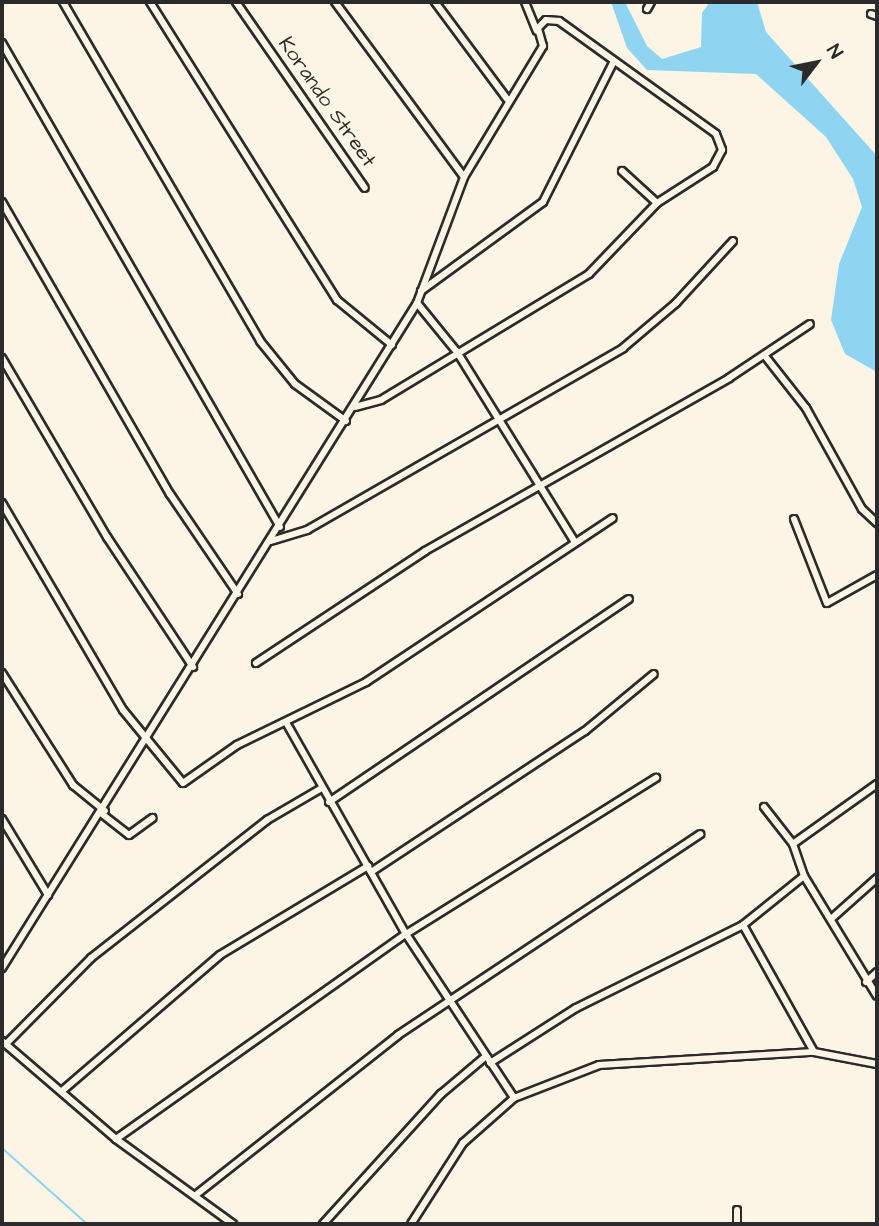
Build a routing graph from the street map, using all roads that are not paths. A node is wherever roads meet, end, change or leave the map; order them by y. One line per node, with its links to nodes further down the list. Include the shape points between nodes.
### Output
1 (63, 2): 28 (street, via 260,341 295,384)
2 (150, 2): 22 (street, via 337,300)
3 (236, 2): 15 (street, Korando Street)
4 (335, 2): 14 (street)
5 (435, 2): 12 (street)
6 (525, 2): 10 (street)
7 (651, 2): 8 (street)
8 (647, 9)
9 (2, 43): 34 (street)
10 (543, 46): 11 (street, via 538,28 546,20 559,21); 12 (street)
11 (613, 63): 17 (street, via 704,121 720,141 713,167); 19 (street, via 543,202)
12 (507, 99): 14 (street)
13 (621, 171): 17 (street)
14 (464, 177): 19 (street)
15 (365, 188)
16 (2, 202): 38 (street, via 170,494)
17 (657, 203): 23 (street, via 589,274)
18 (733, 241): 27 (street, via 651,327)
19 (421, 291): 20 (street)
20 (416, 303): 22 (street); 23 (street)
21 (810, 324): 24 (street)
22 (392, 345): 26 (street)
23 (457, 352): 26 (street, via 374,404); 27 (street)
24 (765, 356): 29 (street); 33 (street, via 806,408 862,509)
25 (2, 358): 41 (street, via 113,548)
26 (355, 407): 28 (street)
27 (498, 420): 29 (street); 35 (street, via 307,530)
28 (346, 421): 34 (street)
29 (539, 487): 36 (street); 40 (street, via 368,586)
30 (2, 503): 45 (street)
31 (613, 518): 36 (street)
32 (794, 519): 37 (street, via 827,603)
33 (877, 523)
34 (280, 527): 35 (street)
35 (271, 541): 38 (street)
36 (575, 542): 44 (street, via 378,675)
37 (877, 575)
38 (238, 594): 41 (street)
39 (629, 599): 49 (street)
40 (256, 663)
41 (193, 667): 45 (street)
42 (2, 673): 51 (street, via 73,785)
43 (654, 674): 56 (street, via 585,731)
44 (287, 724): 45 (street, via 237,746 183,783); 48 (street)
45 (143, 739): 51 (street)
46 (656, 778): 62 (street)
47 (877, 784): 55 (street)
48 (320, 789): 49 (street); 68 (street, via 267,820 91,958)
49 (328, 802): 56 (street)
50 (764, 807): 55 (street)
51 (104, 812): 53 (street, via 129,835); 59 (street)
52 (2, 818): 59 (street)
53 (152, 818)
54 (700, 834): 67 (street)
55 (793, 844): 57 (street)
56 (369, 869): 62 (street); 72 (street, via 220,955)
57 (804, 876): 60 (street); 61 (street)
58 (877, 878): 60 (street)
59 (48, 895): 63 (street)
60 (831, 919): 65 (street)
61 (743, 925): 69 (street); 70 (street, via 576,1007)
62 (406, 934): 67 (street); 74 (street)
63 (3, 964)
64 (877, 972): 65 (street)
65 (866, 982): 66 (street)
66 (877, 996)
67 (451, 1001): 70 (street); 75 (street, via 359,1063)
68 (4, 1043): 72 (street)
69 (814, 1052): 71 (street); 73 (street, via 599,1065)
70 (487, 1060): 73 (street); 78 (street, via 441,1094)
71 (877, 1064)
72 (62, 1091): 74 (street)
73 (514, 1098): 79 (street, via 463,1143)
74 (116, 1139): 75 (street)
75 (197, 1194): 77 (street)
76 (737, 1210): 80 (street)
77 (233, 1224)
78 (323, 1224)
79 (411, 1224)
80 (737, 1224)

